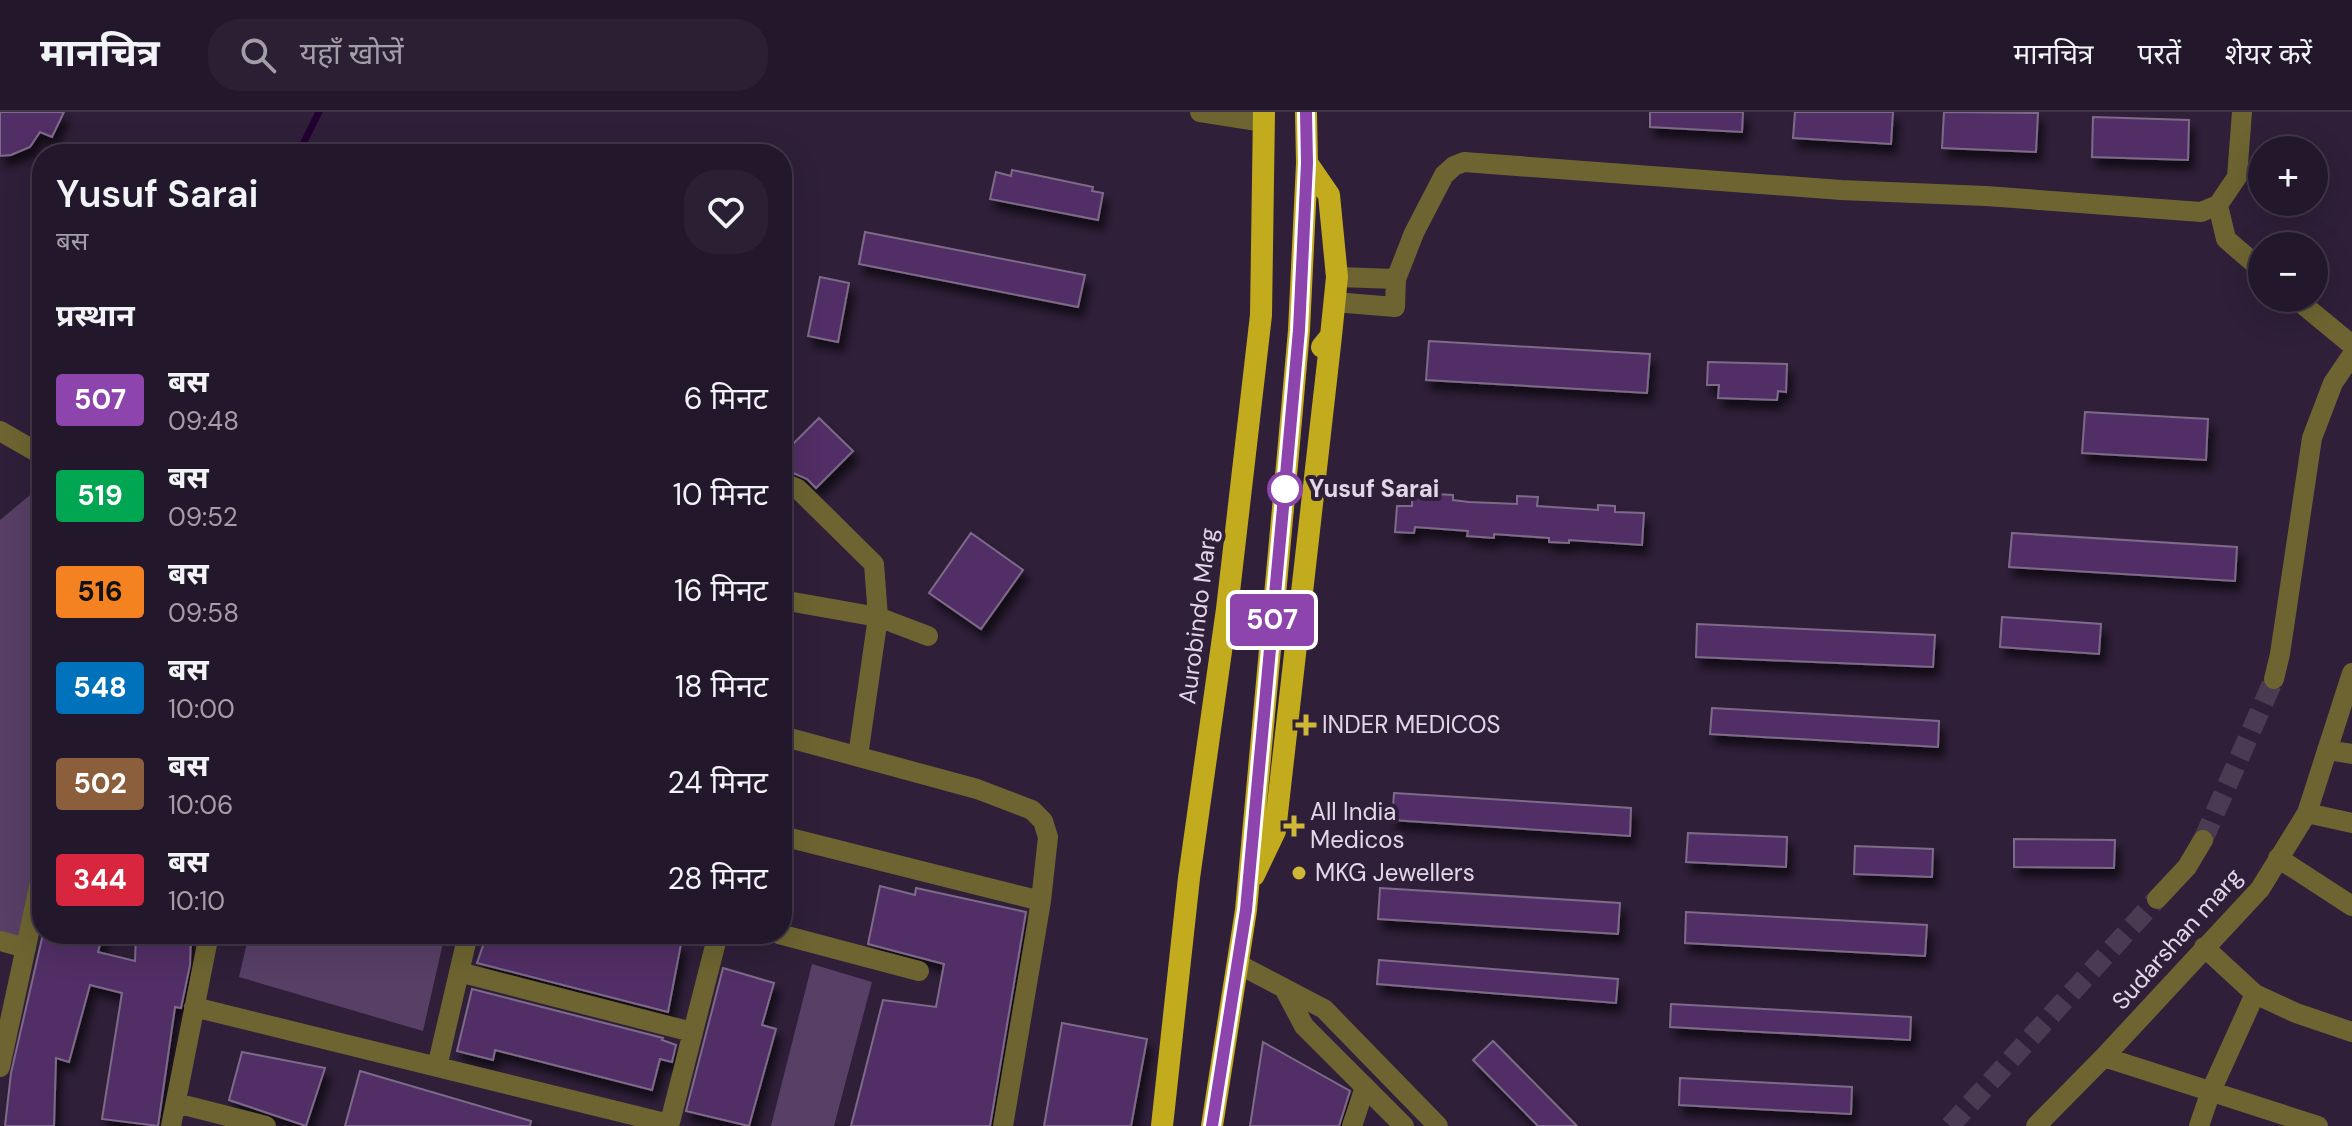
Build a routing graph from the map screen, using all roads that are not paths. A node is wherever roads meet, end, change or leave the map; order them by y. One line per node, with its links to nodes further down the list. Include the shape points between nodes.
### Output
1 (1200, 112): 4 (street)
2 (1306, 112): 5 (highway)
3 (2242, 112): 6 (street, via 2237,177)
4 (1264, 117): 63 (highway, Aurobindo Marg, via 1261,315)
5 (1307, 163): 8 (highway, via 1329,195); 15 (highway)
6 (2218, 205): 7 (street, via 2226,239); 9 (street, via 2201,212 1464,162 1436,187)
7 (2248, 258)
8 (1337, 277): 9 (street); 10 (highway)
9 (1396, 279): 10 (street, via 1395,307)
10 (1334, 302): 12 (highway)
11 (2312, 312): 13 (street)
12 (1331, 336): 15 (highway); 33 (highway, via 1275,831)
13 (2352, 345)
14 (2352, 355): 23 (street, via 2333,383 2312,438)
15 (1294, 383): 33 (highway)
16 (0, 431): 17 (street)
17 (32, 449)
18 (792, 486): 20 (street, via 874,564)
19 (792, 602): 20 (street)
20 (878, 617): 21 (street); 27 (street)
21 (928, 636)
22 (2352, 673): 25 (street, Sudarshan marg)
23 (2274, 679)
24 (792, 739): 27 (street)
25 (2327, 750): 26 (street); 28 (street, Sudarshan marg)
26 (2352, 754)
27 (858, 756): 35 (street, via 1032,810 1048,837)
28 (2307, 813): 29 (street); 32 (street, Sudarshan marg)
29 (2352, 823)
30 (792, 839): 35 (street)
31 (2203, 840): 34 (street)
32 (2278, 858): 36 (street); 43 (street, Sudarshan marg, via 2260,889)
33 (1248, 887): 45 (highway)
34 (2157, 899)
35 (1041, 901): 62 (street)
36 (2352, 906)
37 (32, 920): 44 (street)
38 (792, 937): 46 (street)
39 (0, 941): 44 (street)
40 (207, 944): 50 (street)
41 (466, 944): 47 (street)
42 (715, 944): 51 (street)
43 (2204, 947): 49 (street); 54 (street, Sudarshan marg)
44 (26, 948): 53 (street)
45 (1238, 964): 48 (street); 64 (highway)
46 (919, 971)
47 (459, 972): 51 (street); 55 (street)
48 (1284, 988): 56 (street, via 1304,1026); 67 (street, via 1324,1009)
49 (2255, 994): 52 (street); 57 (street)
50 (194, 1007): 55 (street); 58 (street)
51 (692, 1032): 59 (street)
52 (2352, 1032)
53 (1, 1055)
54 (2104, 1057): 57 (street); 68 (street, Sudarshan marg)
55 (437, 1067): 59 (street)
56 (1365, 1087): 65 (street); 66 (street)
57 (2211, 1091): 69 (street); 70 (street)
58 (176, 1103): 60 (street); 61 (street)
59 (669, 1125)
60 (171, 1126)
61 (266, 1126)
62 (1003, 1126)
63 (1162, 1126)
64 (1212, 1126)
65 (1352, 1126)
66 (1404, 1126)
67 (1438, 1126)
68 (2036, 1126)
69 (2199, 1126)
70 (2318, 1126)

